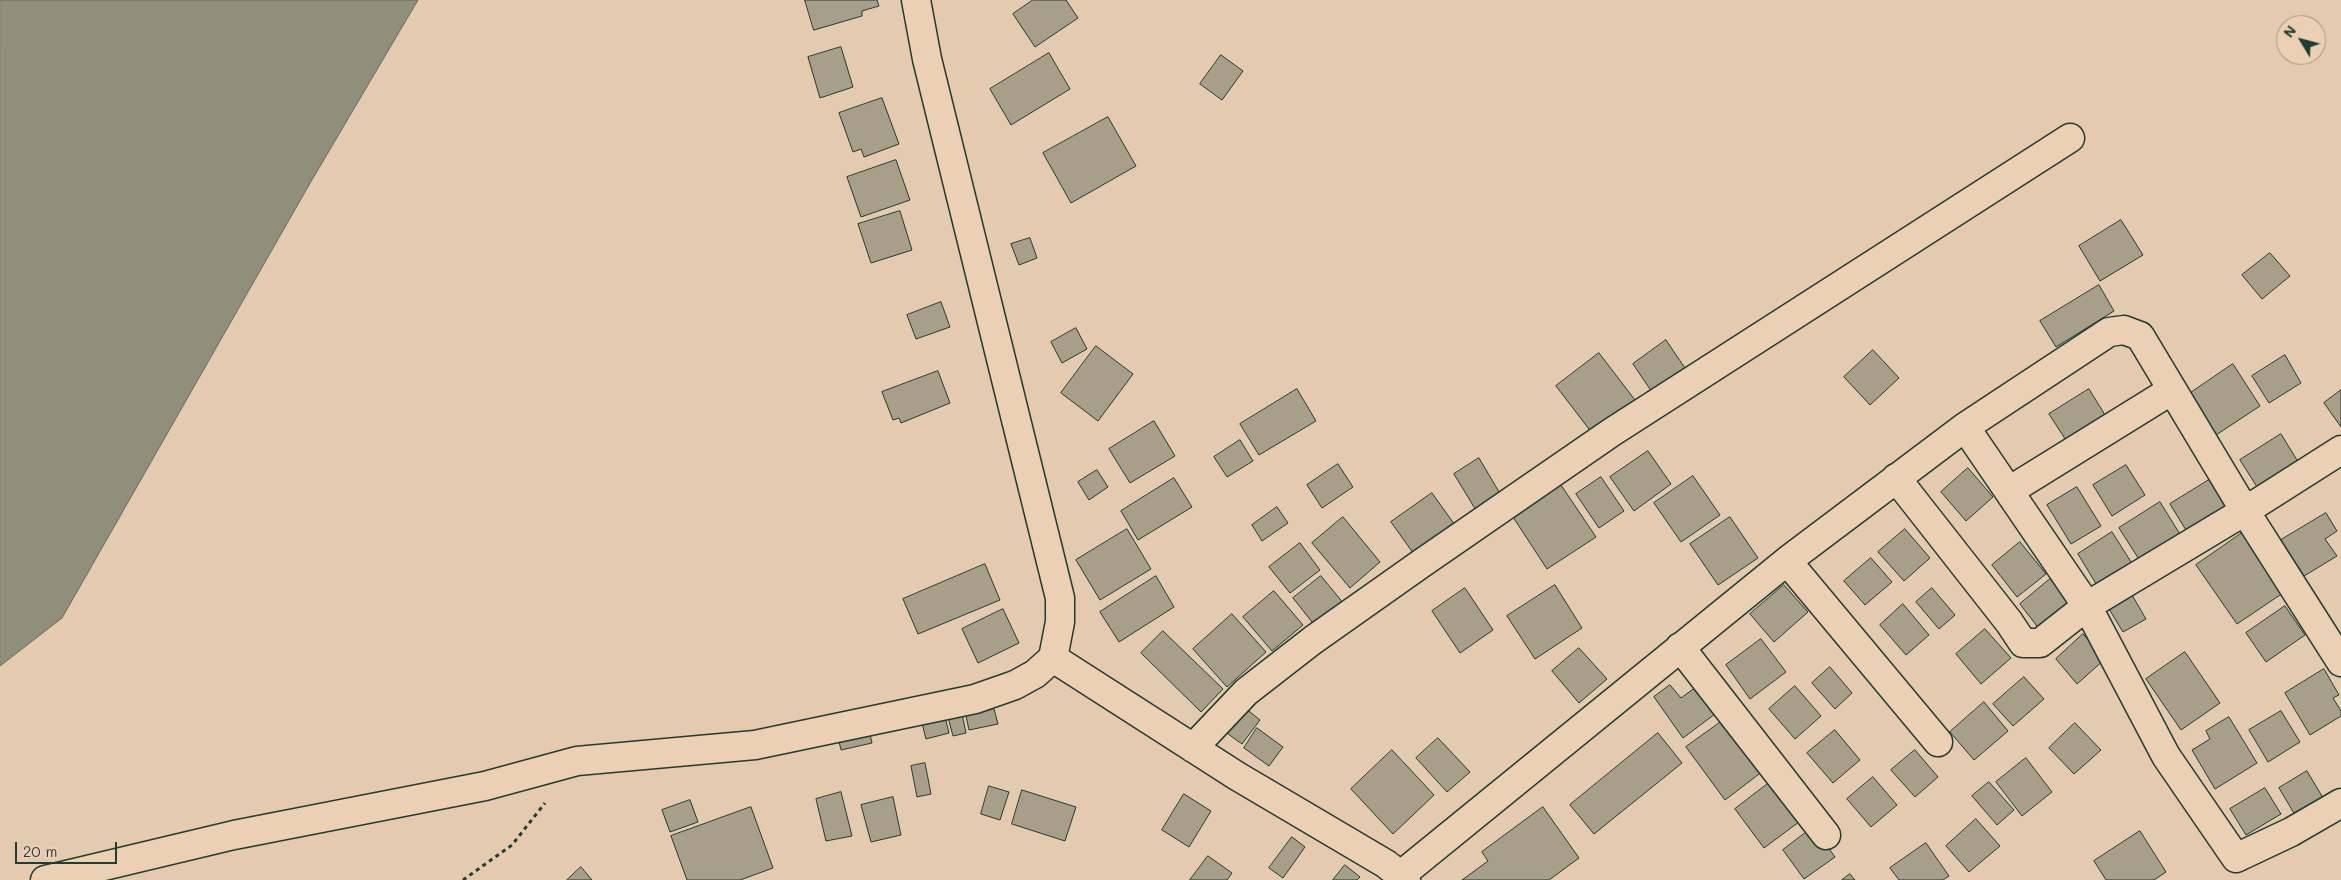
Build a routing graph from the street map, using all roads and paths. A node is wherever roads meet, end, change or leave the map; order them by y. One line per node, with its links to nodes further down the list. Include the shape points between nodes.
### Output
1 (916, 0): 12 (street, via 927,59 1060,598 1060,622)
2 (2070, 138): 15 (street, via 1612,432 1422,564 1313,640 1246,692)
3 (2172, 390): 4 (street, via 2140,336 2124,330 2109,332); 7 (street); 8 (street)
4 (1965, 427): 6 (street); 7 (street)
5 (2341, 450): 8 (street)
6 (1896, 478): 9 (street); 10 (street, via 2023,643 2040,643)
7 (2008, 491): 10 (street)
8 (2245, 512): 10 (street); 13 (street)
9 (1787, 561): 11 (street); 14 (street)
10 (2087, 606): 17 (street, via 2166,756 2236,858)
11 (1680, 648): 18 (street); 19 (street)
12 (1053, 658): 15 (street); 20 (street, via 1035,674 1015,685 935,708 755,745 577,761 485,786 234,835)
13 (2341, 662)
14 (1938, 742)
15 (1193, 748): 19 (street, via 1386,864)
16 (548, 799): 21 (path, via 512,845)
17 (2341, 803)
18 (1826, 835)
19 (1403, 878)
20 (45, 880)
21 (463, 880)

